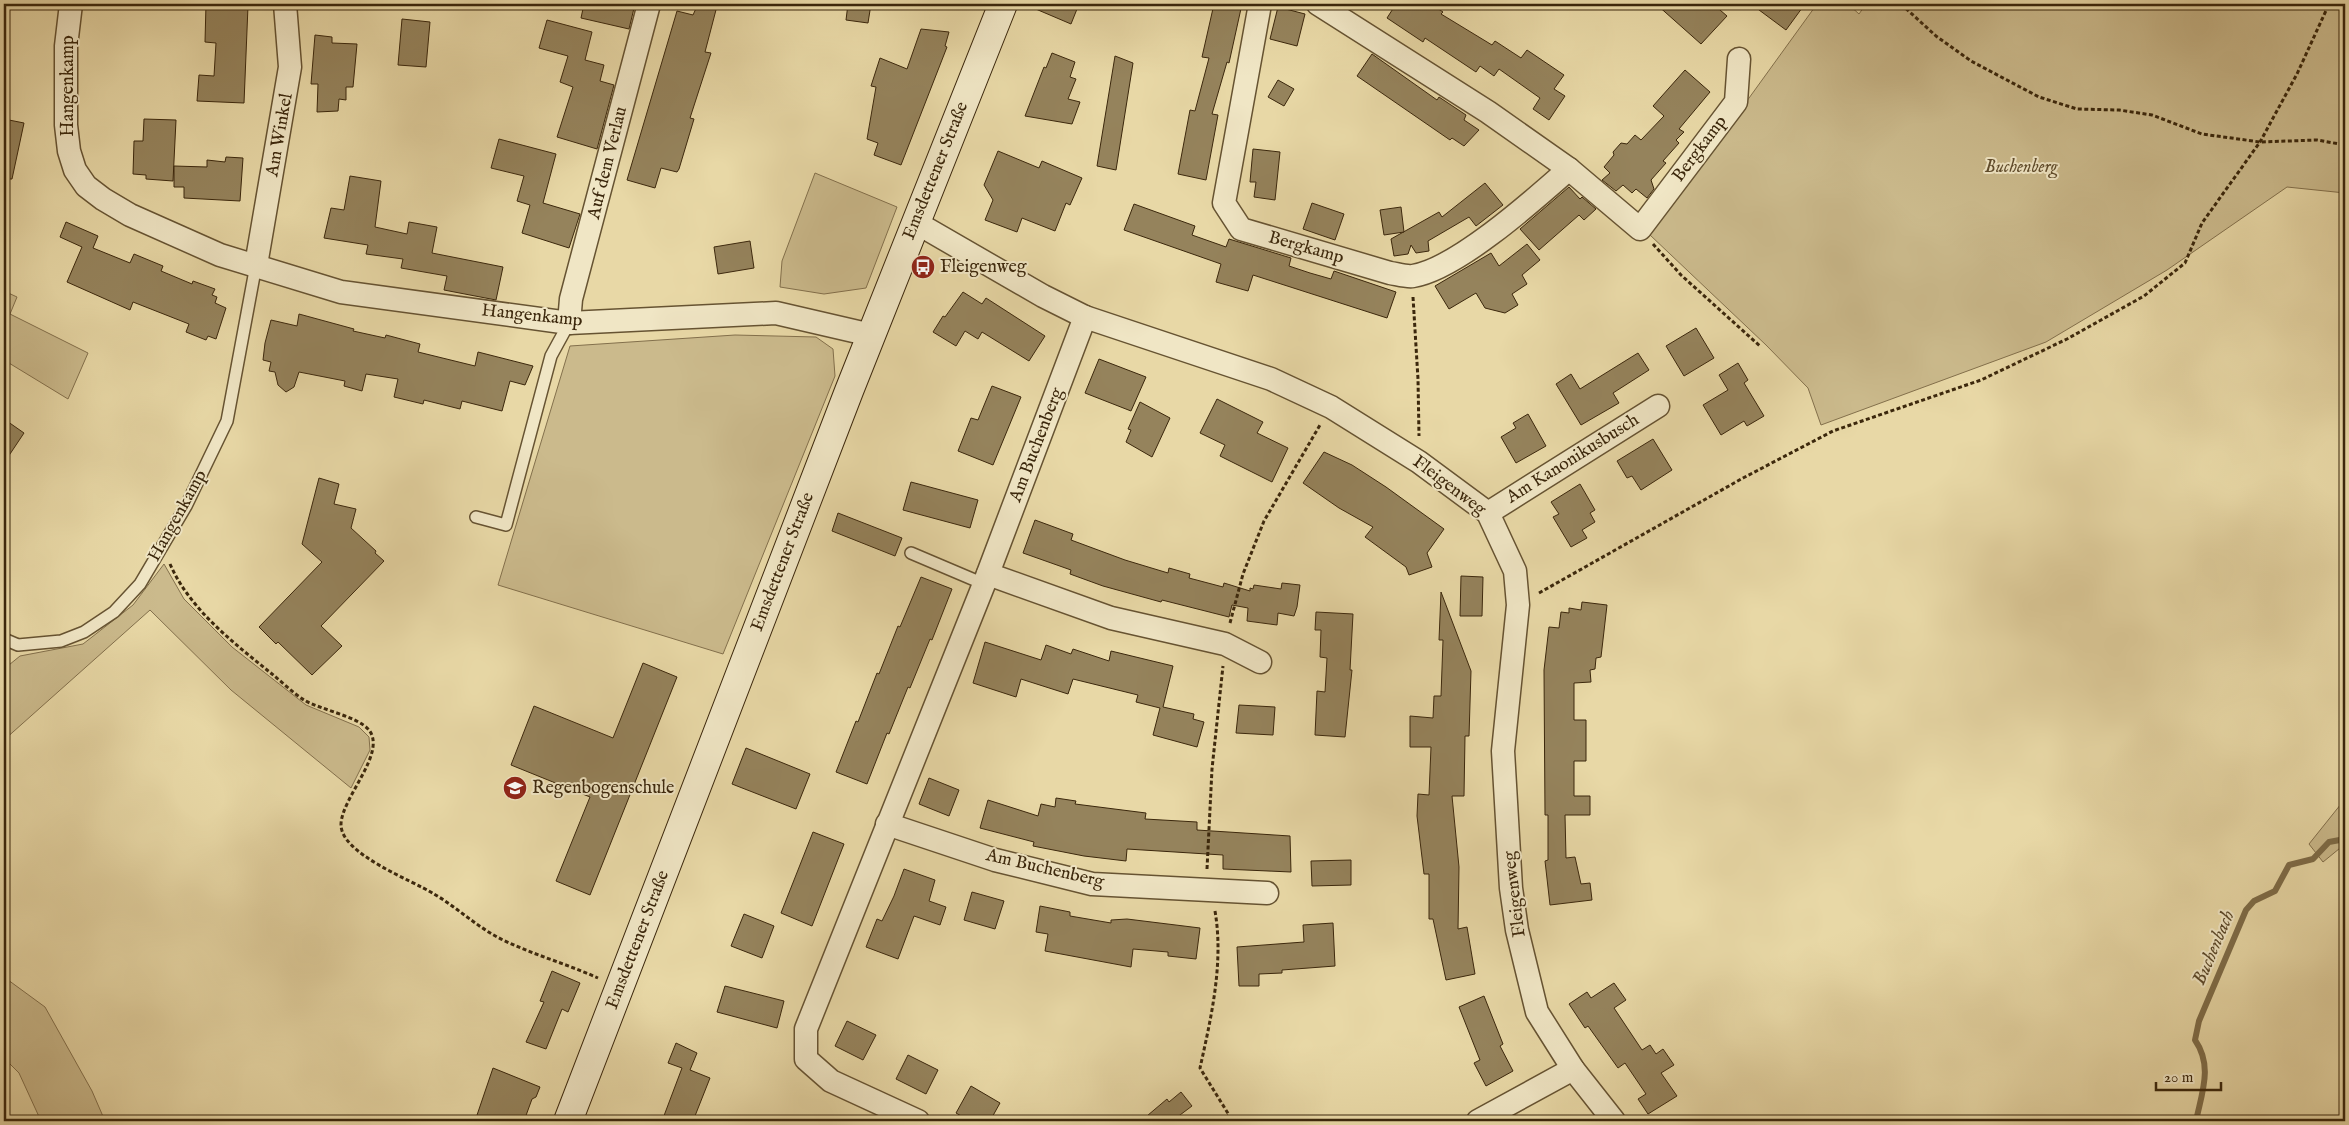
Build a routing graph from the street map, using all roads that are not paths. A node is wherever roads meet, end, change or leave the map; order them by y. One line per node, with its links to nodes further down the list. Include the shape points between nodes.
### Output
1 (71, 4): 10 (street, Hangenkamp, via 66,46 66,126 75,170 86,186 130,215 220,255)
2 (285, 4): 10 (street, Am Winkel, via 290,67)
3 (649, 4): 12 (street, Auf dem Verlau, via 571,299)
4 (1003, 4): 9 (main road, Emsdettener Straße)
5 (1260, 4): 8 (street, Bergkamp, via 1224,203 1241,229 1390,273 1412,276 1433,270 1477,244)
6 (1318, 4): 8 (street, via 1488,112)
7 (1739, 59): 8 (street, Bergkamp, via 1736,102 1640,229)
8 (1569, 169)
9 (915, 222): 11 (street, Fleigenweg); 13 (main road, Emsdettener Straße)
10 (256, 265): 12 (street, Hangenkamp, via 342,292); 19 (lane, Hangenkamp, via 226,421 206,466 140,584 114,612 84,632 38,645 18,645)
11 (1085, 317): 15 (street, Fleigenweg, via 1271,379 1331,407 1419,462); 18 (street, Am Buchenberg)
12 (569, 323): 13 (street, Hangenkamp, via 776,313); 16 (lane, via 552,356 506,525)
13 (871, 335): 24 (main road, Emsdettener Straße)
14 (1658, 406): 15 (street, Am Kanonikusbusch)
15 (1488, 513): 23 (street, Fleigenweg, via 1515,570 1518,605 1503,751 1511,888 1537,1012)
16 (476, 517)
17 (911, 553): 18 (lane)
18 (986, 579): 20 (street, via 1111,618 1225,644); 21 (street, Am Buchenberg)
19 (4, 639)
20 (1260, 662)
21 (887, 824): 22 (street, Am Buchenberg, via 995,860 1092,884); 25 (street, Am Buchenberg, via 806,1029 806,1059 831,1081)
22 (1267, 893)
23 (1573, 1069): 26 (street); 27 (street, Fleigenweg)
24 (568, 1121)
25 (918, 1121)
26 (1478, 1121)
27 (1614, 1121)

